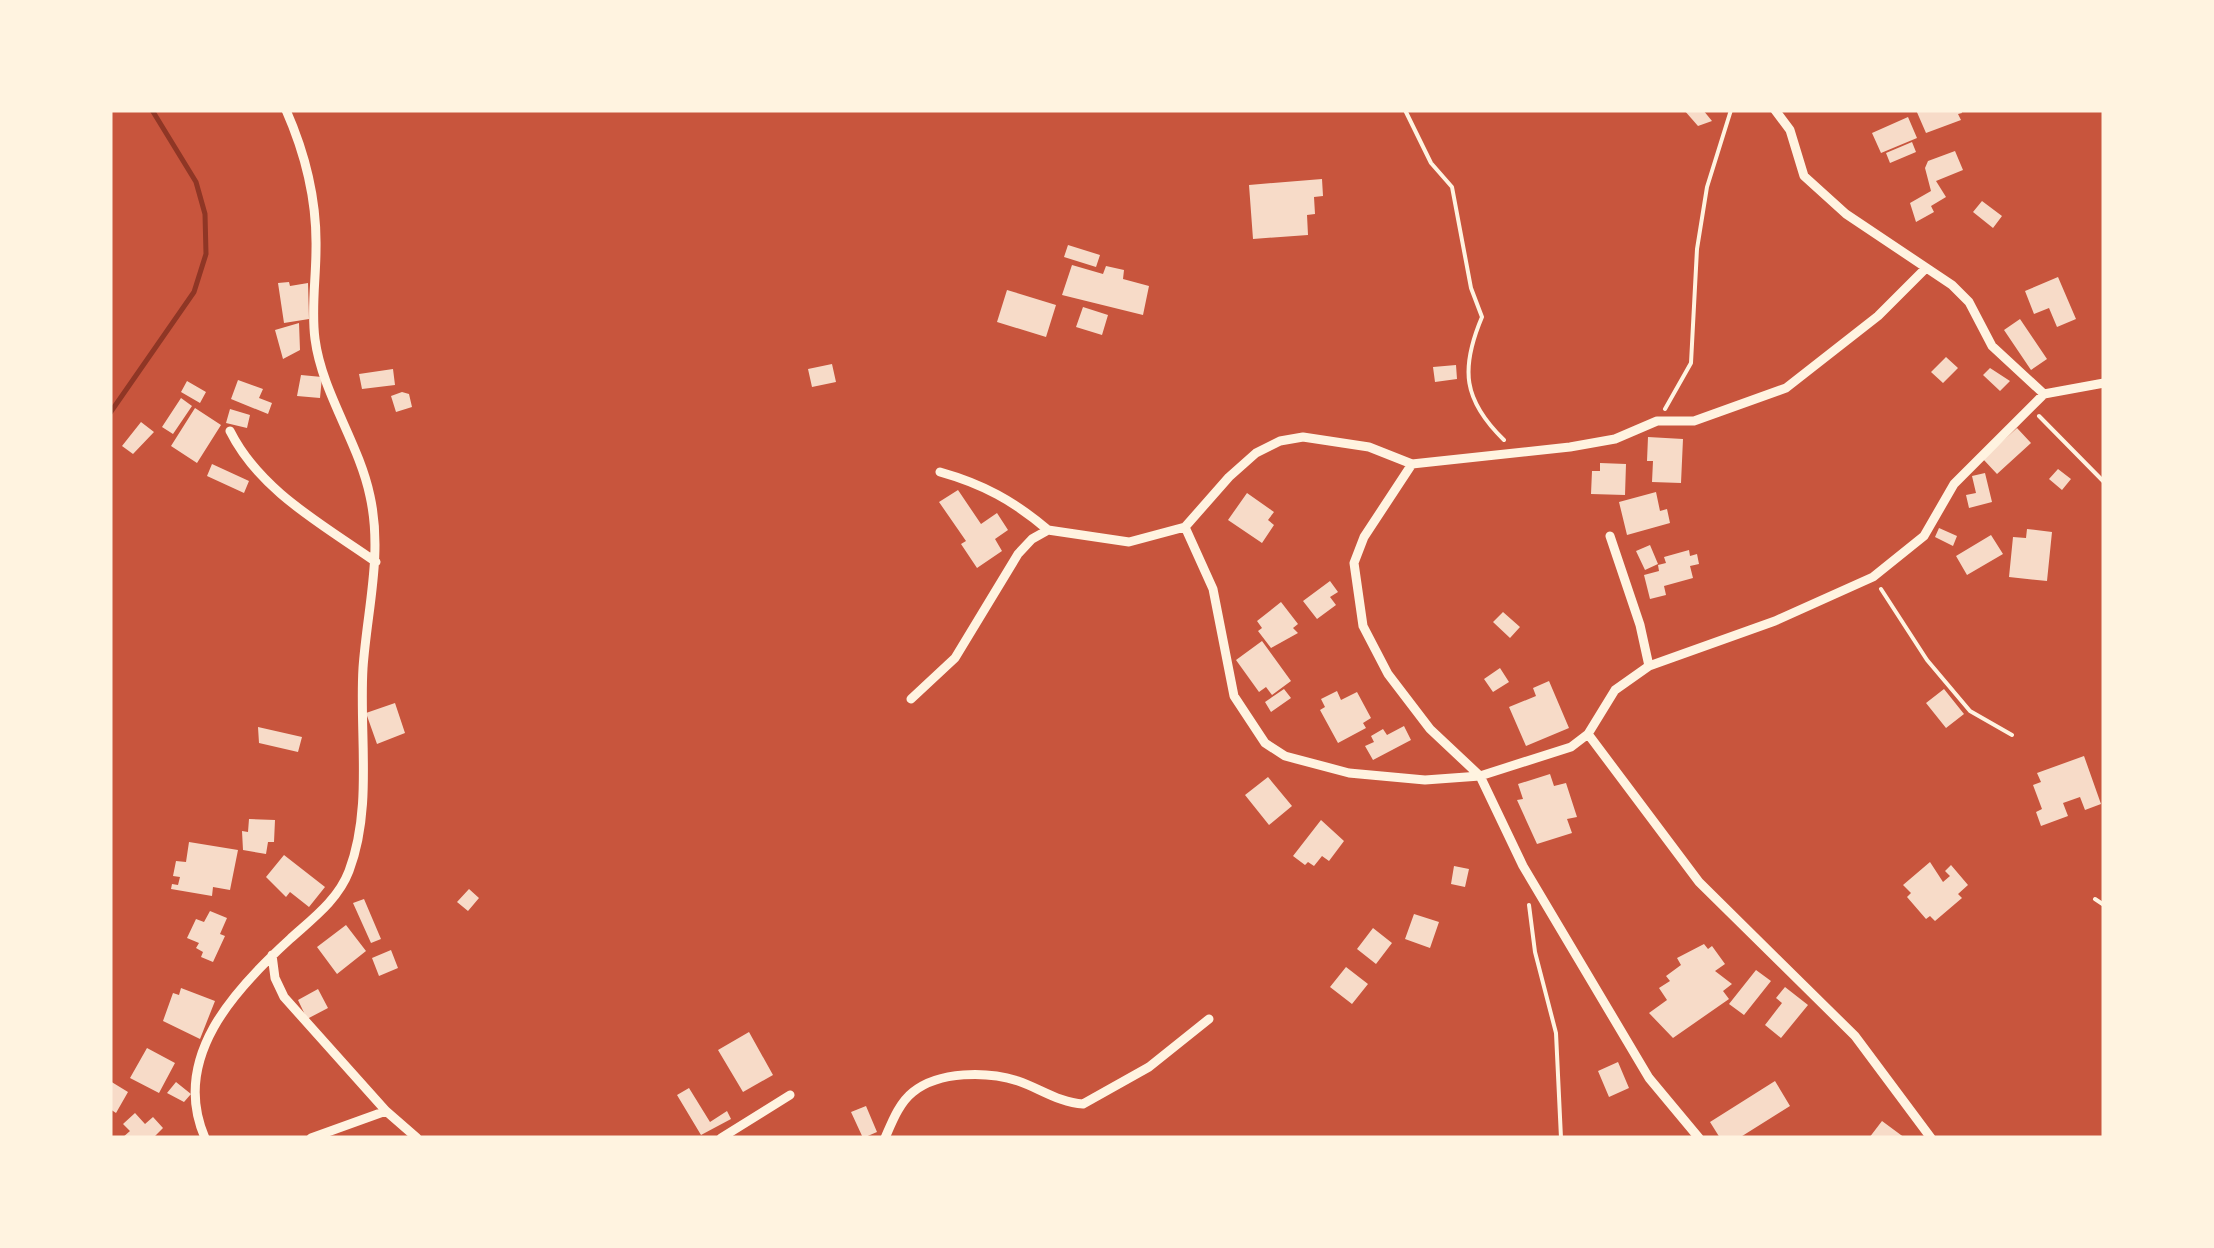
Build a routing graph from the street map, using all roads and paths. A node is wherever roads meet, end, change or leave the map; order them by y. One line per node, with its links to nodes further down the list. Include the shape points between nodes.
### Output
1 (286, 110): 20 (street, via 302,148 315,218 315,343 370,492)
2 (1405, 110): 13 (path, via 1460,212 1482,318 1466,378 1472,397)
3 (1730, 110): 11 (path, via 1697,249 1691,363)
4 (1775, 110): 6 (street)
5 (1788, 110): 6 (street)
6 (1790, 130): 7 (street, via 1804,176 1846,214)
7 (1926, 268): 9 (street, via 1969,302 1992,346); 11 (street, via 1878,316 1786,388 1694,421)
8 (2104, 382): 9 (street)
9 (2044, 394): 10 (street)
10 (2028, 406): 16 (path); 21 (street, via 1954,484 1924,536)
11 (1656, 421): 13 (street, via 1616,439)
12 (230, 431): 20 (street, via 266,483)
13 (1514, 450): 14 (street)
14 (1412, 464): 17 (street, via 1368,448 1280,441 1256,453); 26 (street, via 1354,563 1363,626 1420,716)
15 (940, 472): 18 (street, via 1014,501)
16 (2104, 482)
17 (1185, 528): 18 (street, via 1129,542); 26 (street, via 1213,588 1234,696 1265,744 1349,773 1425,780)
18 (1048, 530): 23 (street, via 1018,554 955,658)
19 (1610, 536): 22 (street)
20 (376, 562): 30 (street, via 349,871 332,901)
21 (1873, 577): 22 (street); 25 (path, via 1970,711)
22 (1649, 666): 24 (street, via 1615,690)
23 (911, 699)
24 (1588, 734): 26 (street, via 1571,747); 41 (street, via 1699,882 1854,1036)
25 (2012, 735)
26 (1480, 776): 40 (street, via 1524,866 1649,1078)
27 (1528, 900): 39 (path, via 1556,1034)
28 (2095, 900): 29 (path)
29 (2104, 905)
30 (272, 955): 33 (street, via 284,997); 34 (street, via 231,996 202,1050 197,1120)
31 (1208, 1019): 38 (street, via 1149,1067 1083,1104 1014,1080 950,1076 900,1106)
32 (790, 1095): 37 (street)
33 (386, 1111): 35 (street); 36 (street)
34 (205, 1138)
35 (311, 1138)
36 (417, 1138)
37 (721, 1138)
38 (885, 1138)
39 (1561, 1138)
40 (1699, 1138)
41 (1931, 1138)

